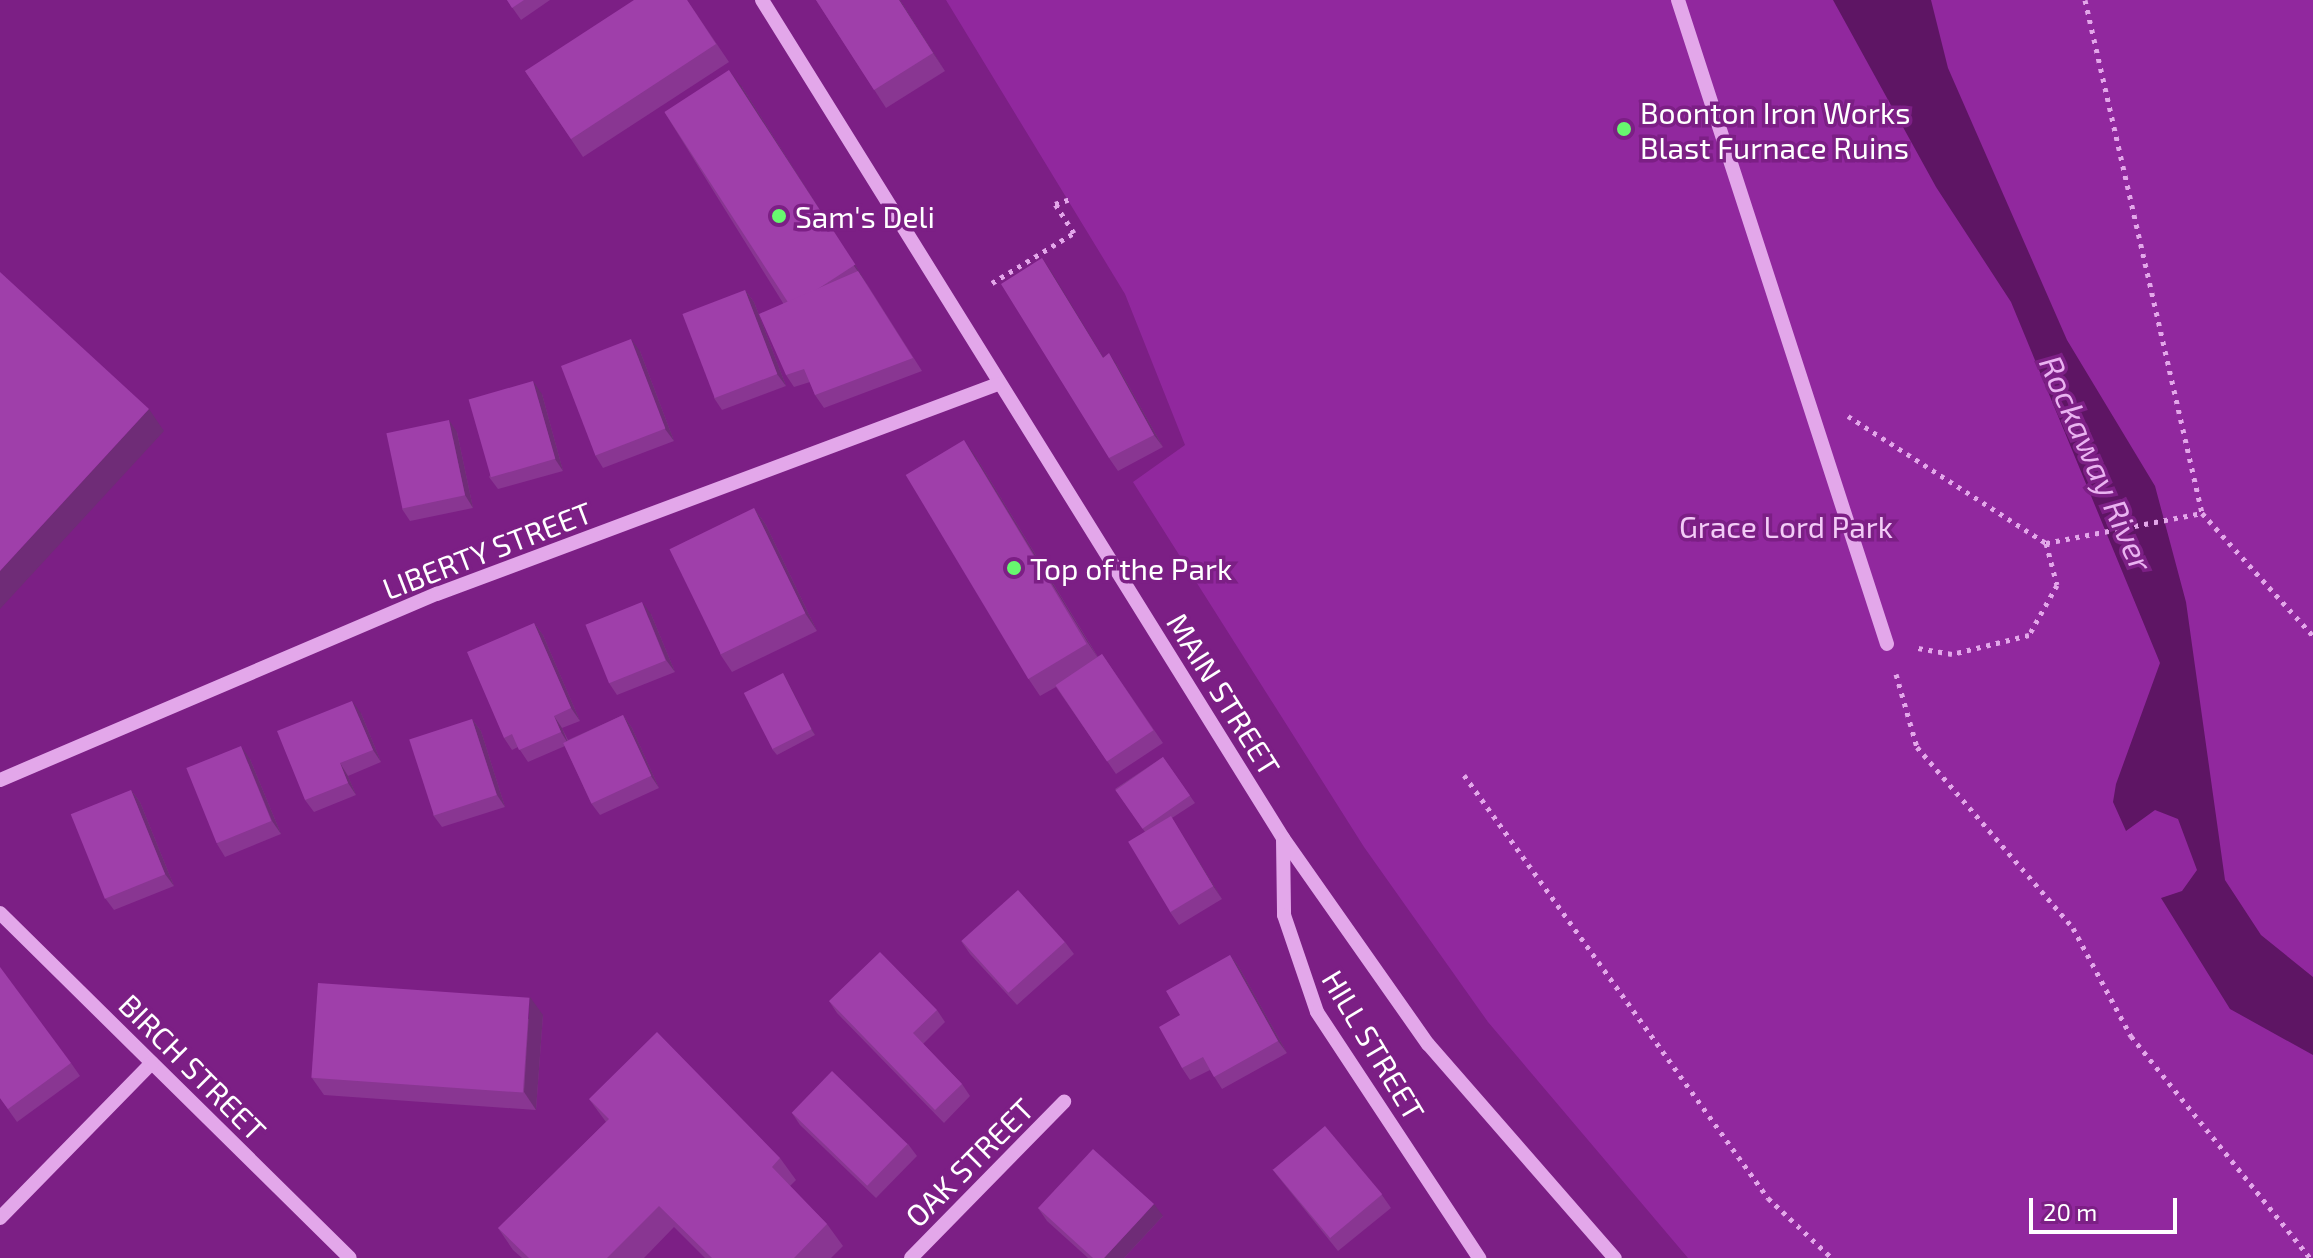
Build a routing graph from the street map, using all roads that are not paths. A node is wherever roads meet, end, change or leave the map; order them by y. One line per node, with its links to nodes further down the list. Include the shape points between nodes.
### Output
1 (762, 0): 3 (street, MAIN STREET)
2 (1678, 0): 4 (street)
3 (998, 384): 5 (street, LIBERTY STREET, via 437,594); 6 (street, MAIN STREET)
4 (1887, 644)
5 (0, 780)
6 (1283, 838): 13 (street, HILL STREET, via 1284,915 1307,991); 14 (street, MAIN STREET, via 1428,1044)
7 (0, 913): 8 (street, BIRCH STREET)
8 (152, 1063): 10 (street); 11 (street, BIRCH STREET)
9 (1064, 1102): 12 (street, OAK STREET)
10 (0, 1218)
11 (350, 1258)
12 (911, 1258)
13 (1479, 1258)
14 (1615, 1258)

